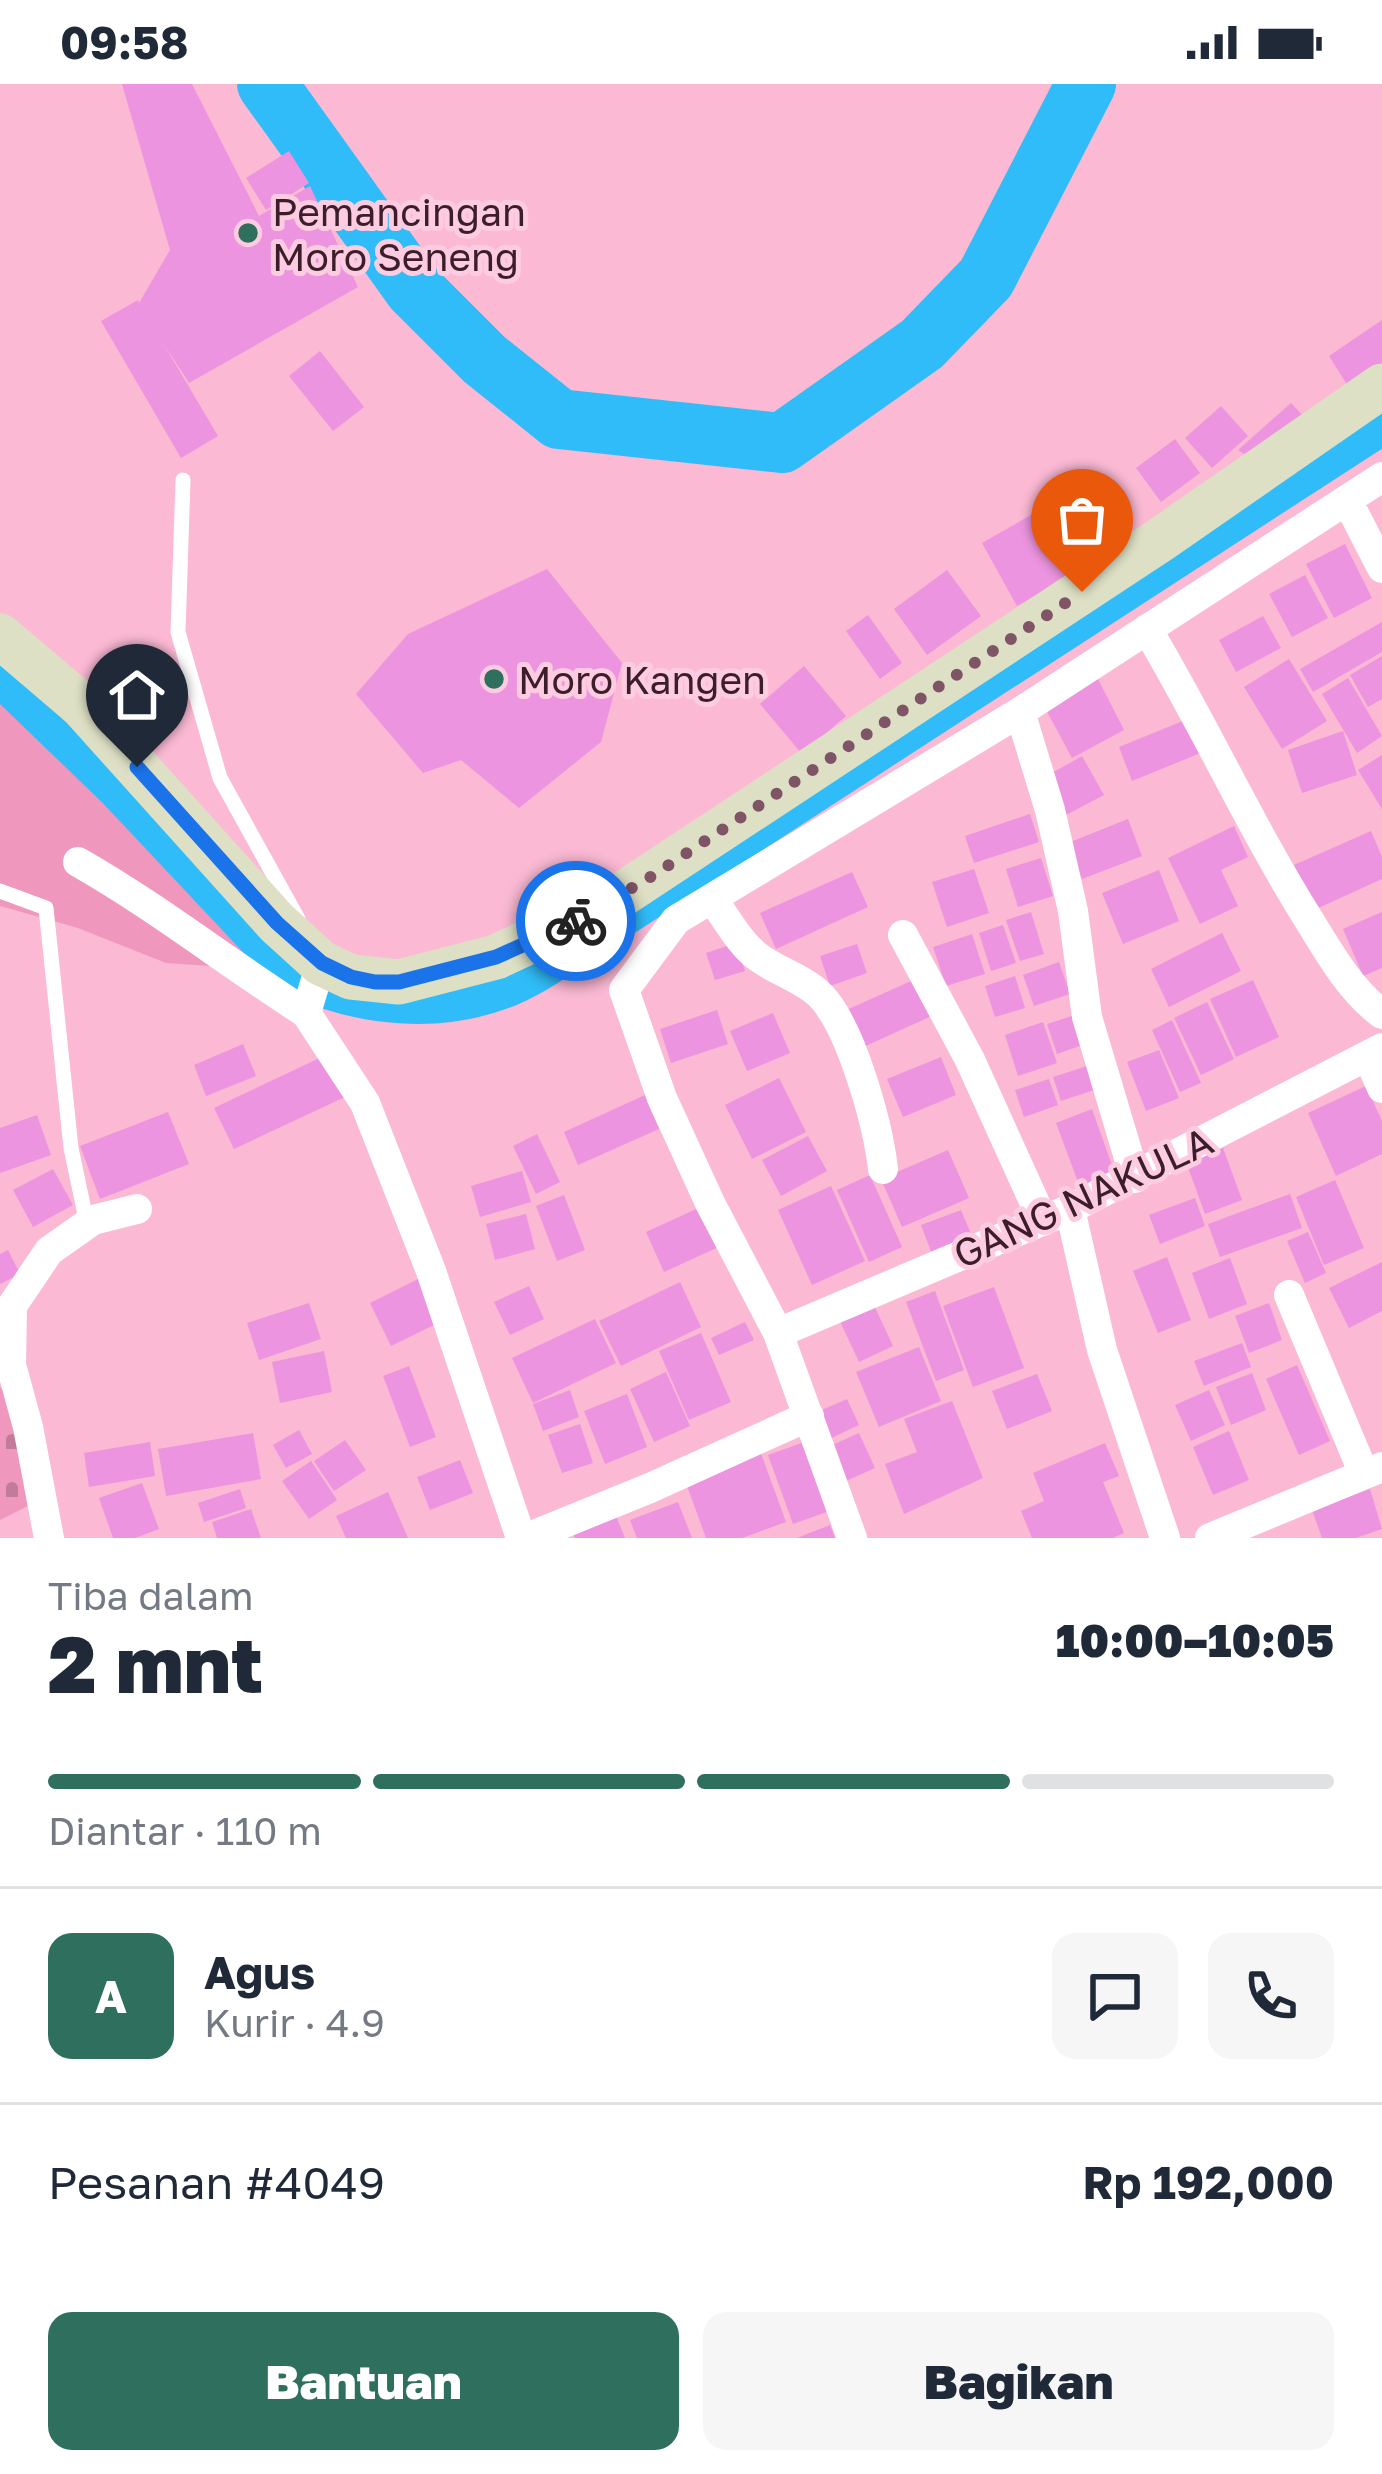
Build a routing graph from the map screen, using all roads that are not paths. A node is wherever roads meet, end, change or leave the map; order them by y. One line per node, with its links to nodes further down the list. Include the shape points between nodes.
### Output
1 (1382, 386): 11 (street)
2 (1382, 477): 4 (street)
3 (183, 480): 14 (lane, via 178,632 220,778)
4 (1347, 500): 5 (street); 6 (street)
5 (1382, 568)
6 (1147, 628): 8 (street); 15 (street, via 1282,877 1355,990)
7 (0, 636): 14 (street, via 81,704 277,923)
8 (1020, 712): 12 (street); 19 (street, via 1073,911 1087,1017)
9 (79, 862): 14 (street, via 192,938)
10 (0, 891): 22 (lane, via 46,908 71,1148)
11 (662, 899): 12 (street); 14 (street, via 603,908 496,957 399,982 351,977); 24 (street, via 624,990 662,1098)
12 (712, 899): 18 (street, via 754,954 826,1001 857,1069)
13 (903, 935): 21 (street)
14 (313, 988): 29 (street, via 430,1271)
15 (1382, 1014)
16 (1375, 1052): 17 (street); 19 (street, GANG NAKULA)
17 (1382, 1088)
18 (883, 1169)
19 (1135, 1178): 21 (street, GANG NAKULA)
20 (137, 1209): 22 (street)
21 (1057, 1215): 24 (street, GANG NAKULA); 31 (street)
22 (87, 1224): 28 (street, via 49,1251 12,1306 8,1327)
23 (1289, 1295): 26 (street)
24 (778, 1334): 25 (street)
25 (809, 1416): 29 (street); 30 (street)
26 (1373, 1470): 27 (street)
27 (1267, 1527): 32 (street)
28 (49, 1538)
29 (524, 1538)
30 (852, 1538)
31 (1165, 1538)
32 (1210, 1538)

